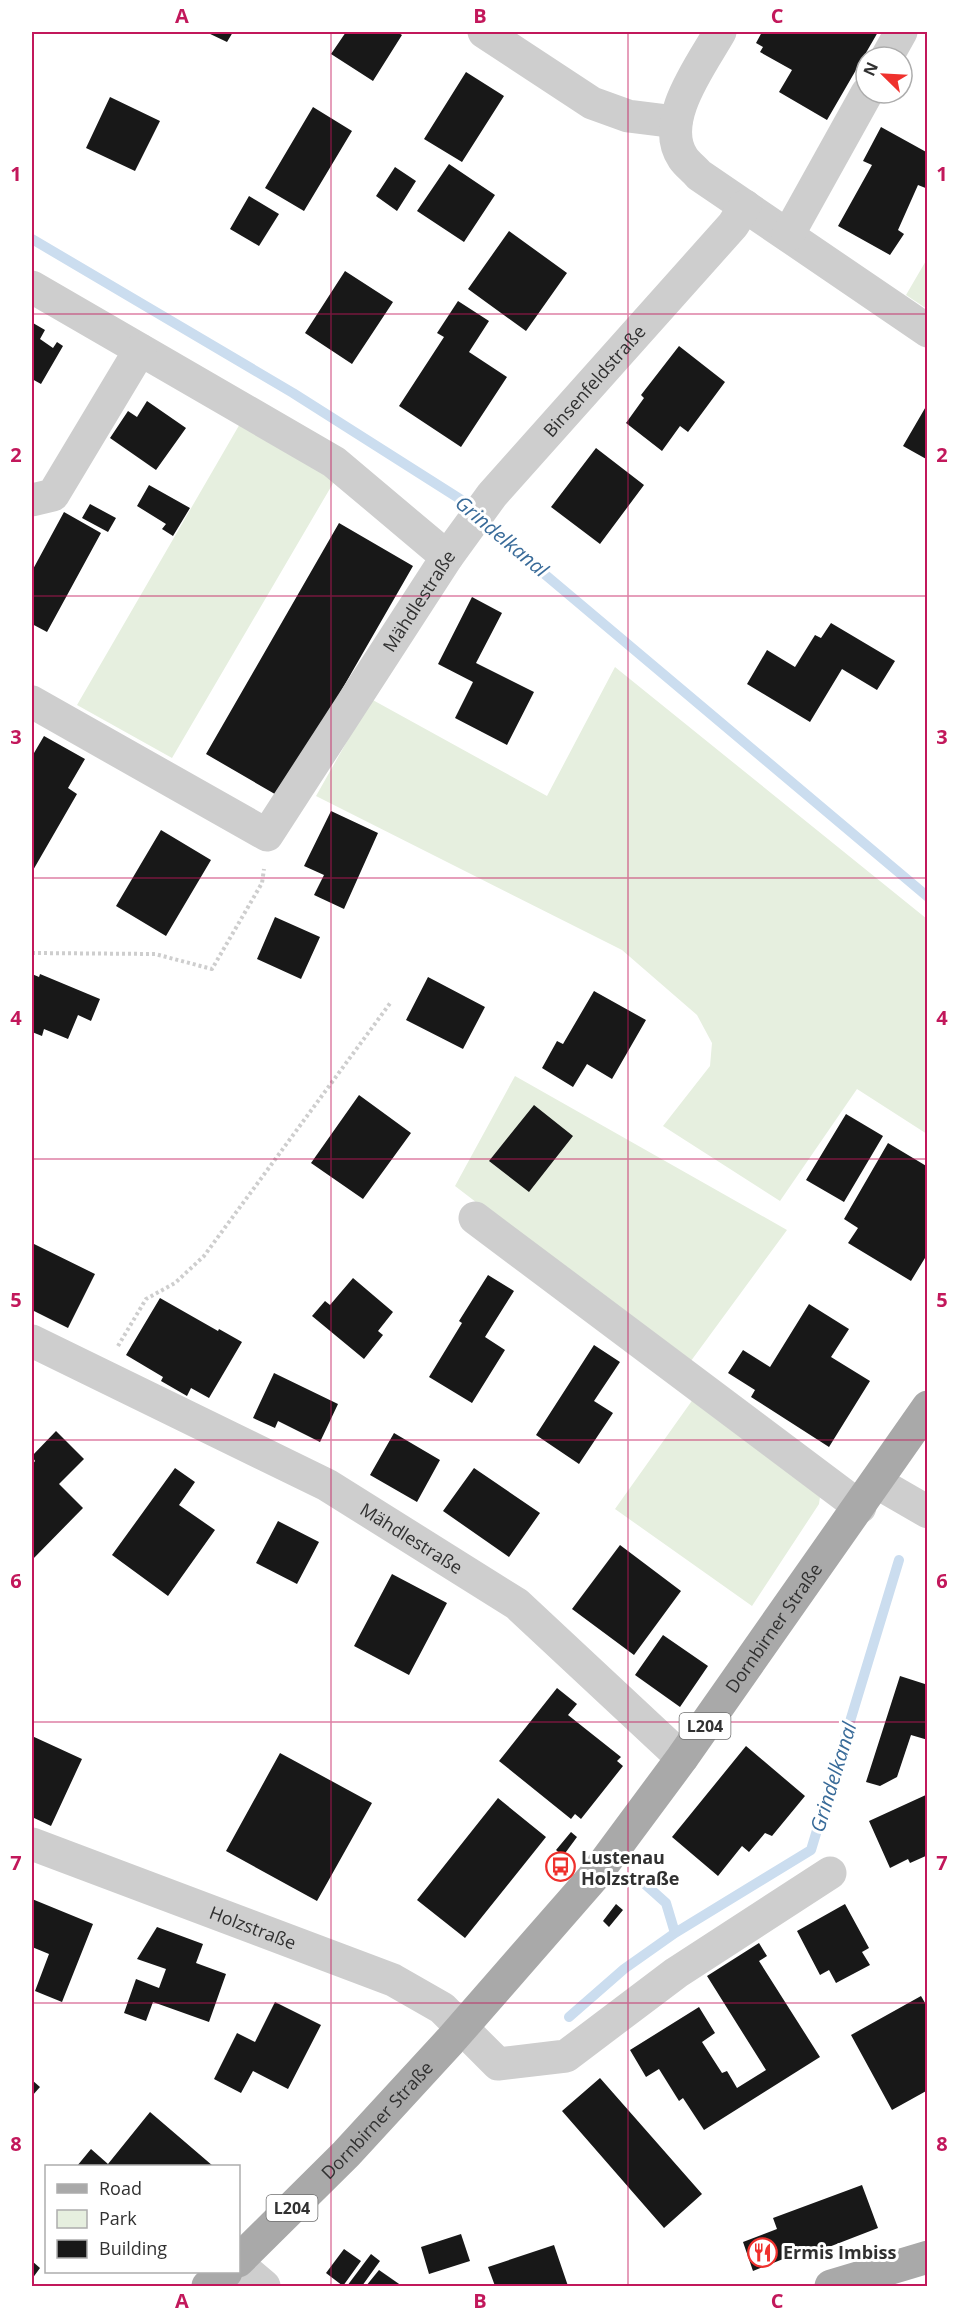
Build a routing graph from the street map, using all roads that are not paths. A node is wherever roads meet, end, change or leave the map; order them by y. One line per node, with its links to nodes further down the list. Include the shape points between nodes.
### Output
1 (484, 32): 3 (street)
2 (720, 32): 5 (street, via 681,101)
3 (521, 42): 5 (street, via 598,106 628,116)
4 (860, 105): 7 (street)
5 (676, 122): 6 (street, via 676,143 682,157 699,175)
6 (745, 206): 7 (street); 12 (street, Binsenfeldstraße, via 492,495)
7 (788, 235): 9 (street)
8 (32, 287): 10 (street, Mähdlestraße)
9 (927, 331)
10 (140, 350): 11 (street, via 53,495); 12 (street, Mähdlestraße, via 334,462)
11 (32, 500)
12 (452, 549): 13 (street, Mähdlestraße, via 267,835)
13 (32, 702)
14 (475, 1218): 17 (street)
15 (32, 1341): 19 (street, Mähdlestraße, via 327,1485 517,1604)
16 (927, 1407): 17 (main road, Dornbirner Straße / L204)
17 (868, 1495): 18 (street); 19 (main road, Dornbirner Straße / L204)
18 (927, 1512)
19 (682, 1758): 22 (main road, Dornbirner Straße / L204, via 596,1874)
20 (32, 1844): 22 (street, Holzstraße, via 393,1980 442,2008)
21 (830, 1873): 22 (street, via 676,1973 566,2056 498,2064)
22 (462, 2028): 24 (main road, Dornbirner Straße / L204)
23 (927, 2257): 29 (main road)
24 (240, 2261)
25 (240, 2265): 28 (street)
26 (224, 2273): 27 (main road)
27 (208, 2286)
28 (264, 2286)
29 (831, 2286)

